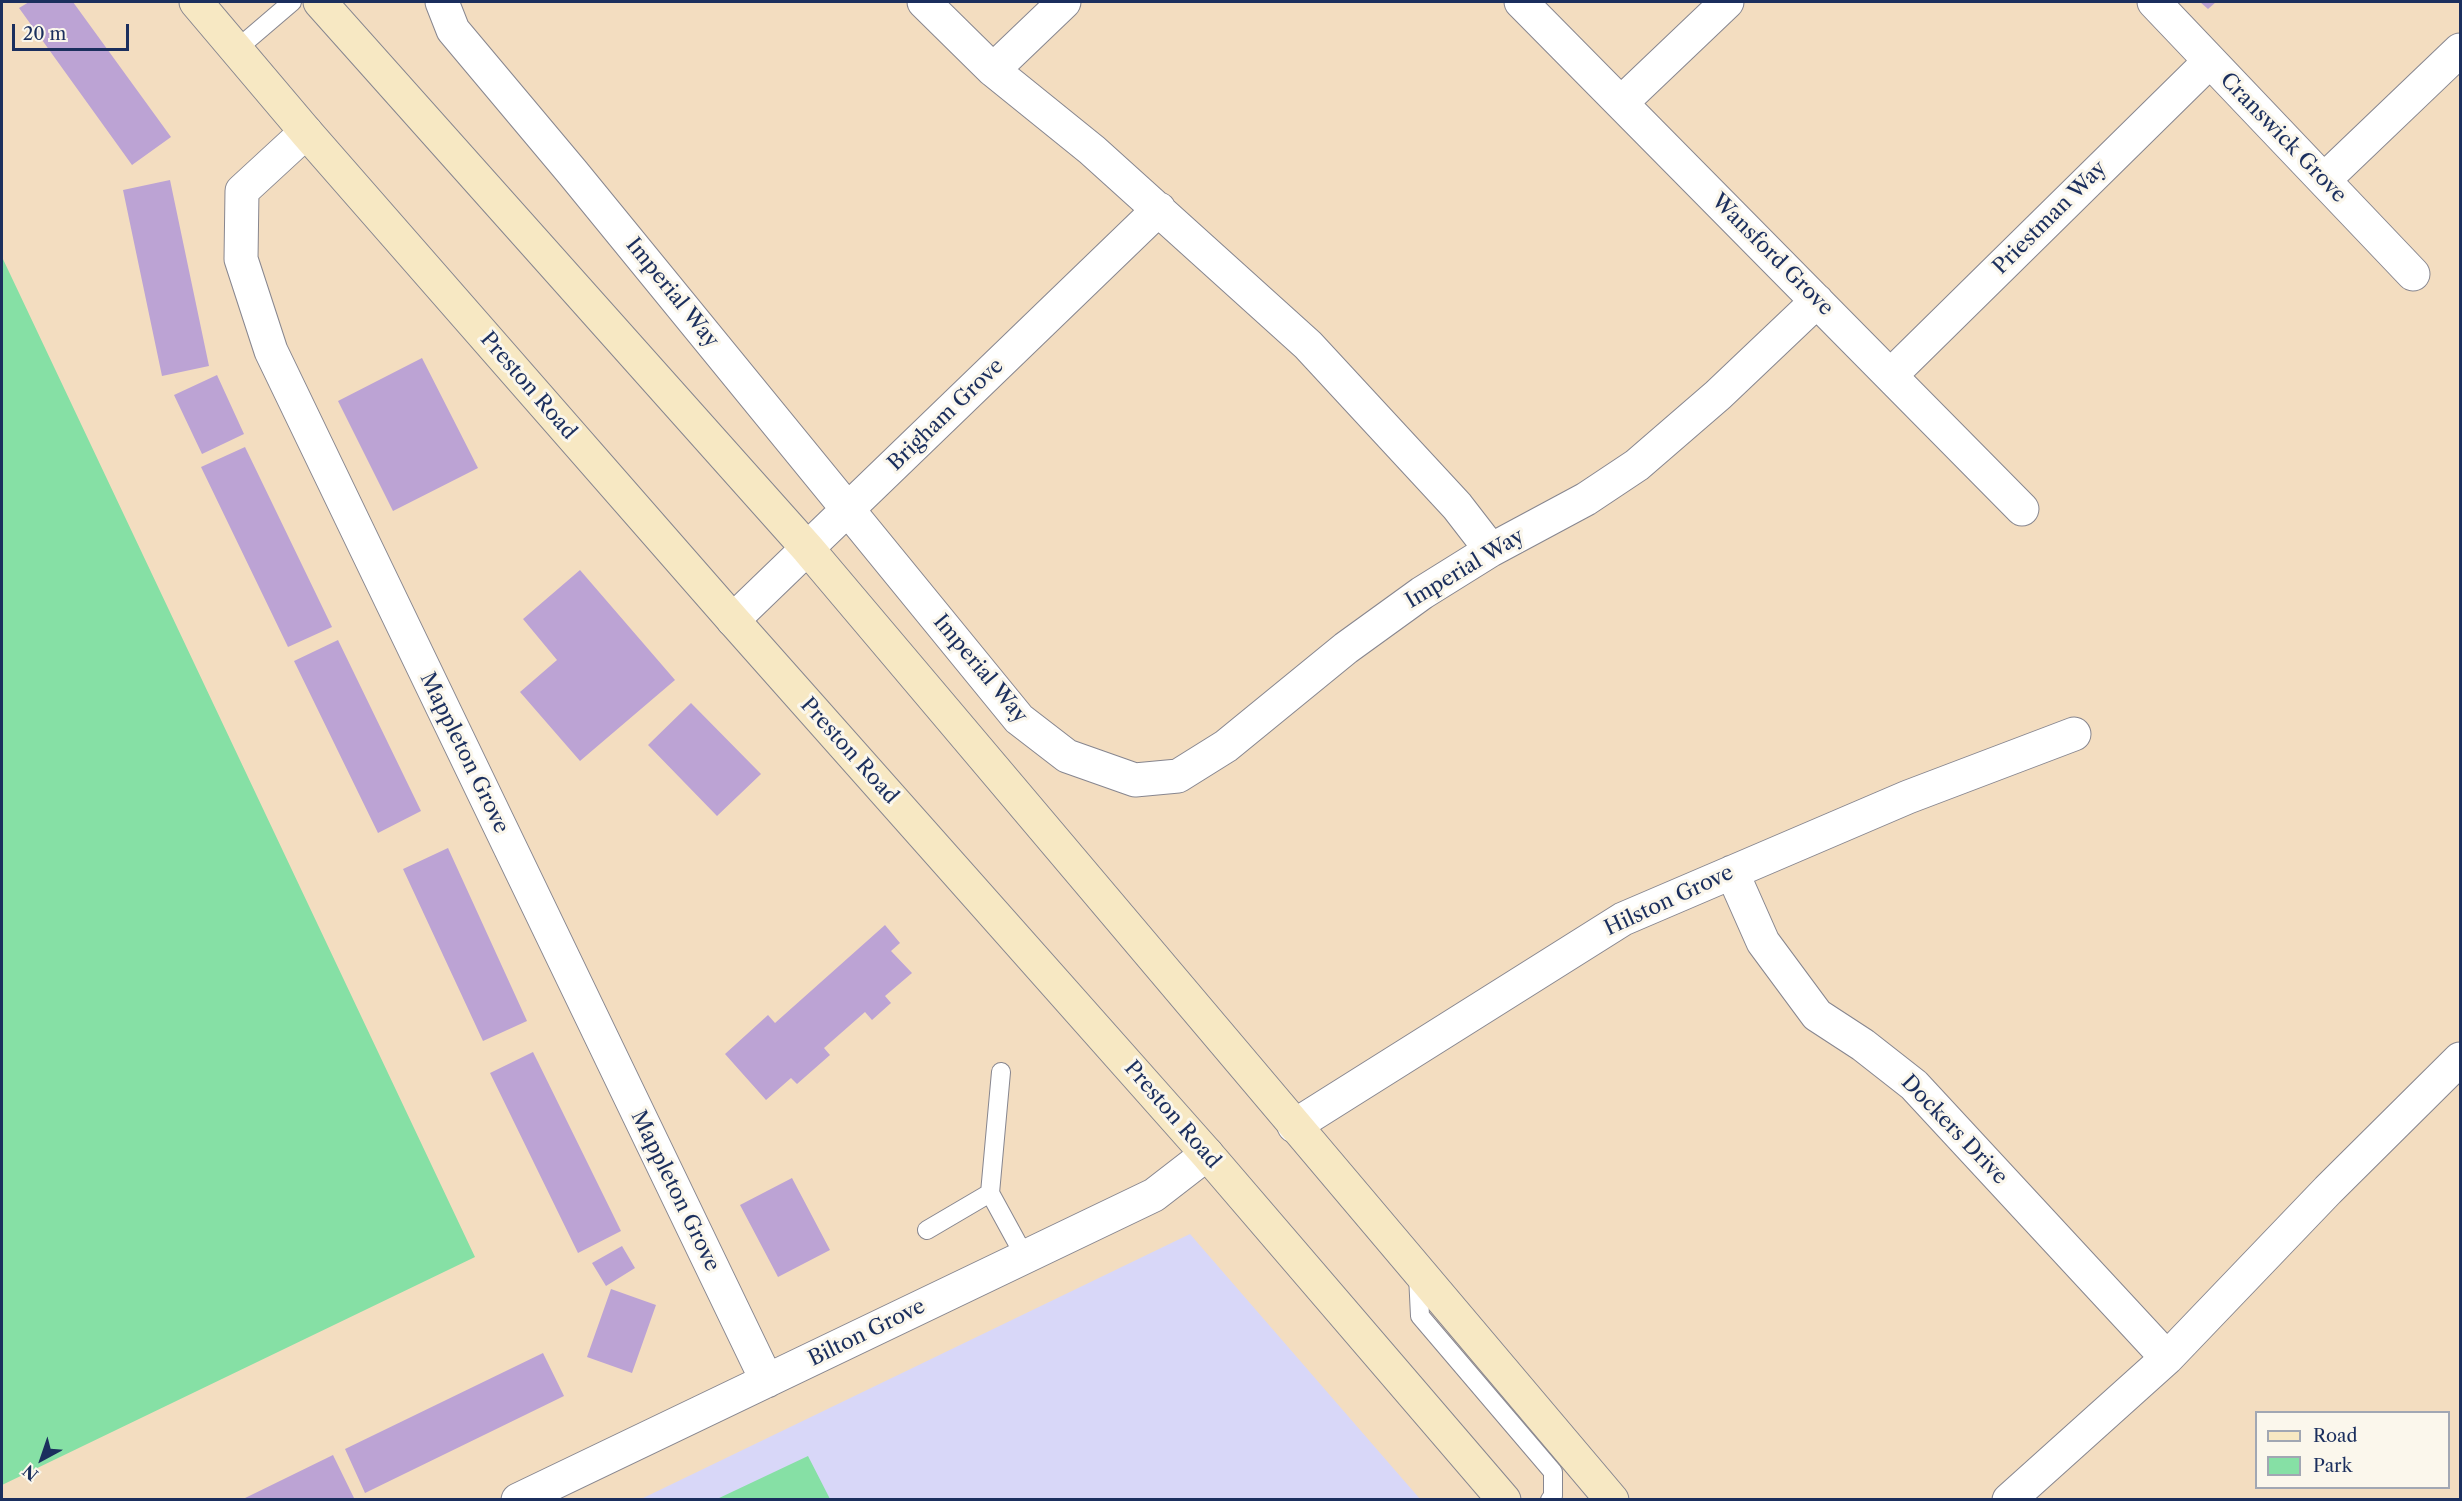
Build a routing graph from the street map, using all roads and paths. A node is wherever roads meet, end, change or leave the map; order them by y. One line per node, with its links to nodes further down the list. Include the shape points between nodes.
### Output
1 (196, 2): 10 (street, Preston Road)
2 (292, 2): 10 (lane)
3 (321, 2): 23 (street)
4 (442, 2): 22 (street, Imperial Way, via 453,30)
5 (924, 2): 13 (street)
6 (1064, 2): 13 (street)
7 (1521, 2): 14 (street, Wansford Grove)
8 (1727, 2): 14 (street)
9 (2154, 2): 12 (street, Cranswick Grove)
10 (237, 49): 15 (street, Preston Road)
11 (2460, 50): 16 (street)
12 (2210, 61): 16 (street, Cranswick Grove); 20 (street, Priestman Way)
13 (993, 70): 17 (street)
14 (1621, 103): 19 (street, Wansford Grove)
15 (306, 132): 25 (street, Preston Road); 37 (street, Mappleton Grove, via 242,191 241,259 271,351)
16 (2324, 180): 18 (street, Cranswick Grove)
17 (1159, 209): 22 (street, Brigham Grove); 24 (street, via 1308,345 1457,506)
18 (2413, 274)
19 (1817, 301): 20 (street, Wansford Grove); 24 (street, Imperial Way, via 1637,465 1586,499)
20 (1891, 375): 21 (street, Wansford Grove)
21 (2022, 508)
22 (849, 509): 23 (street, Brigham Grove); 24 (street, Imperial Way, via 1019,719 1067,756 1135,780 1178,776 1226,746 1346,648 1422,593)
23 (808, 549): 25 (street, Brigham Grove); 30 (street)
24 (1491, 550)
25 (732, 620): 31 (street, Preston Road)
26 (2074, 734): 27 (street, Hilston Grove, via 1908,797)
27 (1732, 872): 30 (street, Hilston Grove, via 1623,919); 36 (street, Dockers Drive, via 1763,942 1817,1016 1863,1045 1914,1085)
28 (2460, 1059): 36 (street)
29 (1000, 1072): 32 (lane)
30 (1294, 1126): 35 (street)
31 (1207, 1154): 34 (street, Bilton Grove, via 1154,1195); 39 (street, Preston Road)
32 (990, 1193): 33 (lane); 34 (lane)
33 (927, 1230)
34 (1024, 1257): 37 (street, Bilton Grove)
35 (1418, 1270): 40 (lane, via 1420,1316 1553,1472); 41 (street)
36 (2167, 1358): 42 (street)
37 (767, 1382): 38 (street, Bilton Grove)
38 (518, 1500)
39 (1504, 1500)
40 (1550, 1500)
41 (1612, 1500)
42 (2009, 1500)

